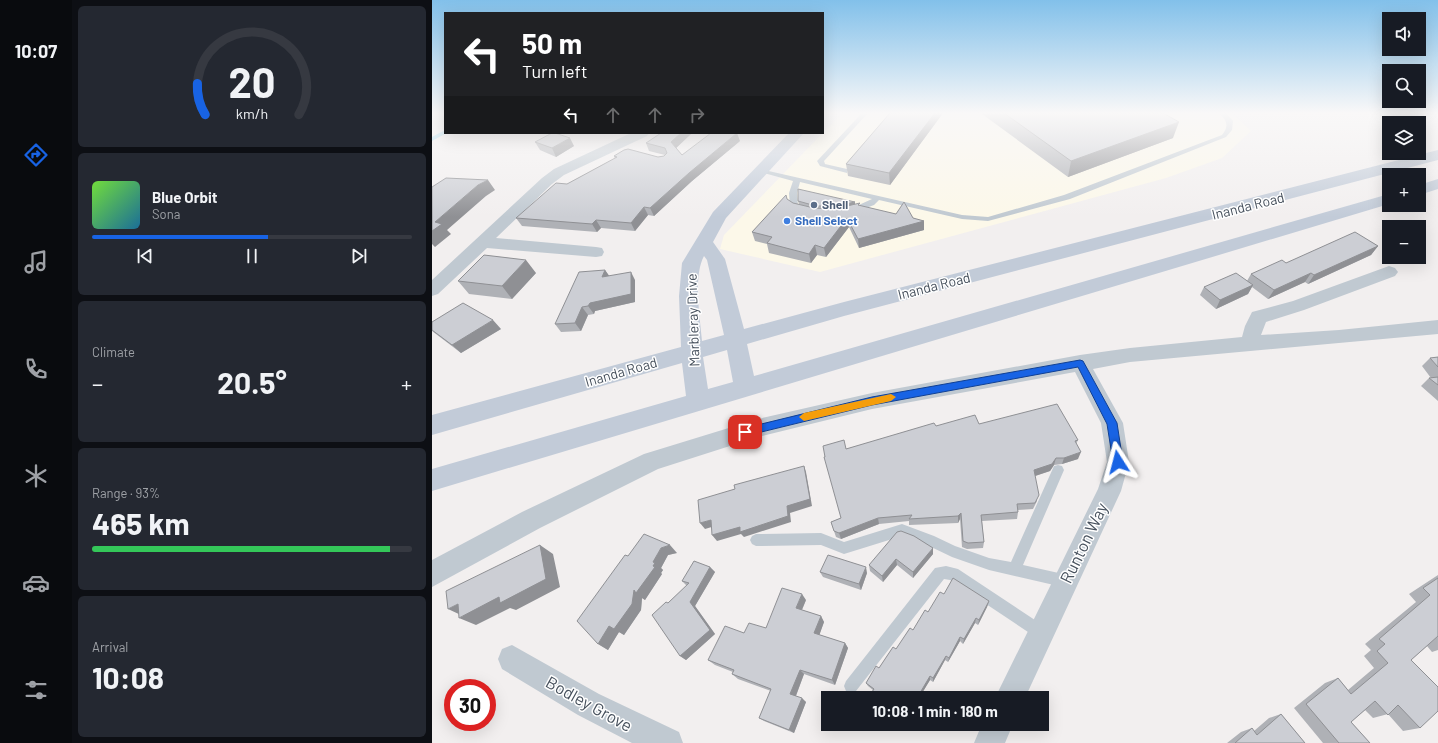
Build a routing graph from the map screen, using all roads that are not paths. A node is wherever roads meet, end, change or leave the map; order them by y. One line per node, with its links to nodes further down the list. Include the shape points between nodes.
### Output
1 (611, 148): 6 (street)
2 (783, 148): 8 (main road, Marbleray Drive)
3 (832, 148): 9 (lane, via 820,161 822,165)
4 (1193, 148): 13 (lane, via 1067,196 988,219 962,217)
5 (632, 152): 6 (street, via 608,156)
6 (598, 154): 18 (street, via 546,180)
7 (1438, 155): 23 (main road, Inanda Road, via 844,309)
8 (760, 171): 10 (lane); 17 (main road, Marbleray Drive, via 719,216)
9 (844, 171)
10 (797, 180): 13 (lane); 15 (lane, via 793,191 794,207)
11 (1438, 184): 12 (main road)
12 (1426, 188)
13 (878, 197): 16 (lane, via 871,203)
14 (1382, 201): 27 (main road)
15 (808, 212)
16 (844, 214)
17 (703, 241): 23 (main road, Marbleray Drive, via 716,259); 25 (main road, Marbleray Drive, via 691,263 689,296)
18 (482, 242): 19 (street); 21 (street)
19 (596, 252)
20 (1389, 272): 24 (street, via 1298,306 1259,317)
21 (432, 290)
22 (1438, 327): 24 (street, via 1339,338)
23 (736, 340): 25 (main road, Inanda Road); 27 (main road, Marbleray Drive)
24 (1250, 343): 26 (street, via 1130,355)
25 (692, 352): 28 (main road, Marbleray Drive); 29 (main road, Inanda Road)
26 (1080, 363): 34 (street, via 872,401 758,428 652,461 531,520); 35 (street, Runton Way, via 1112,423 1118,462 1109,491)
27 (746, 388): 28 (main road)
28 (698, 402): 31 (main road)
29 (432, 425)
30 (1058, 470): 33 (lane)
31 (432, 480)
32 (756, 540): 33 (lane, via 821,539 844,548 902,530 982,562)
33 (1015, 569): 35 (lane)
34 (432, 574)
35 (1067, 581): 36 (street, Runton Way)
36 (1042, 633): 38 (lane, via 953,574 943,572); 39 (street, Runton Way)
37 (512, 659): 41 (street, Bodley Grove, via 544,680 639,731)
38 (852, 686)
39 (1013, 691)
40 (995, 731): 42 (street)
41 (668, 743)
42 (990, 743)

